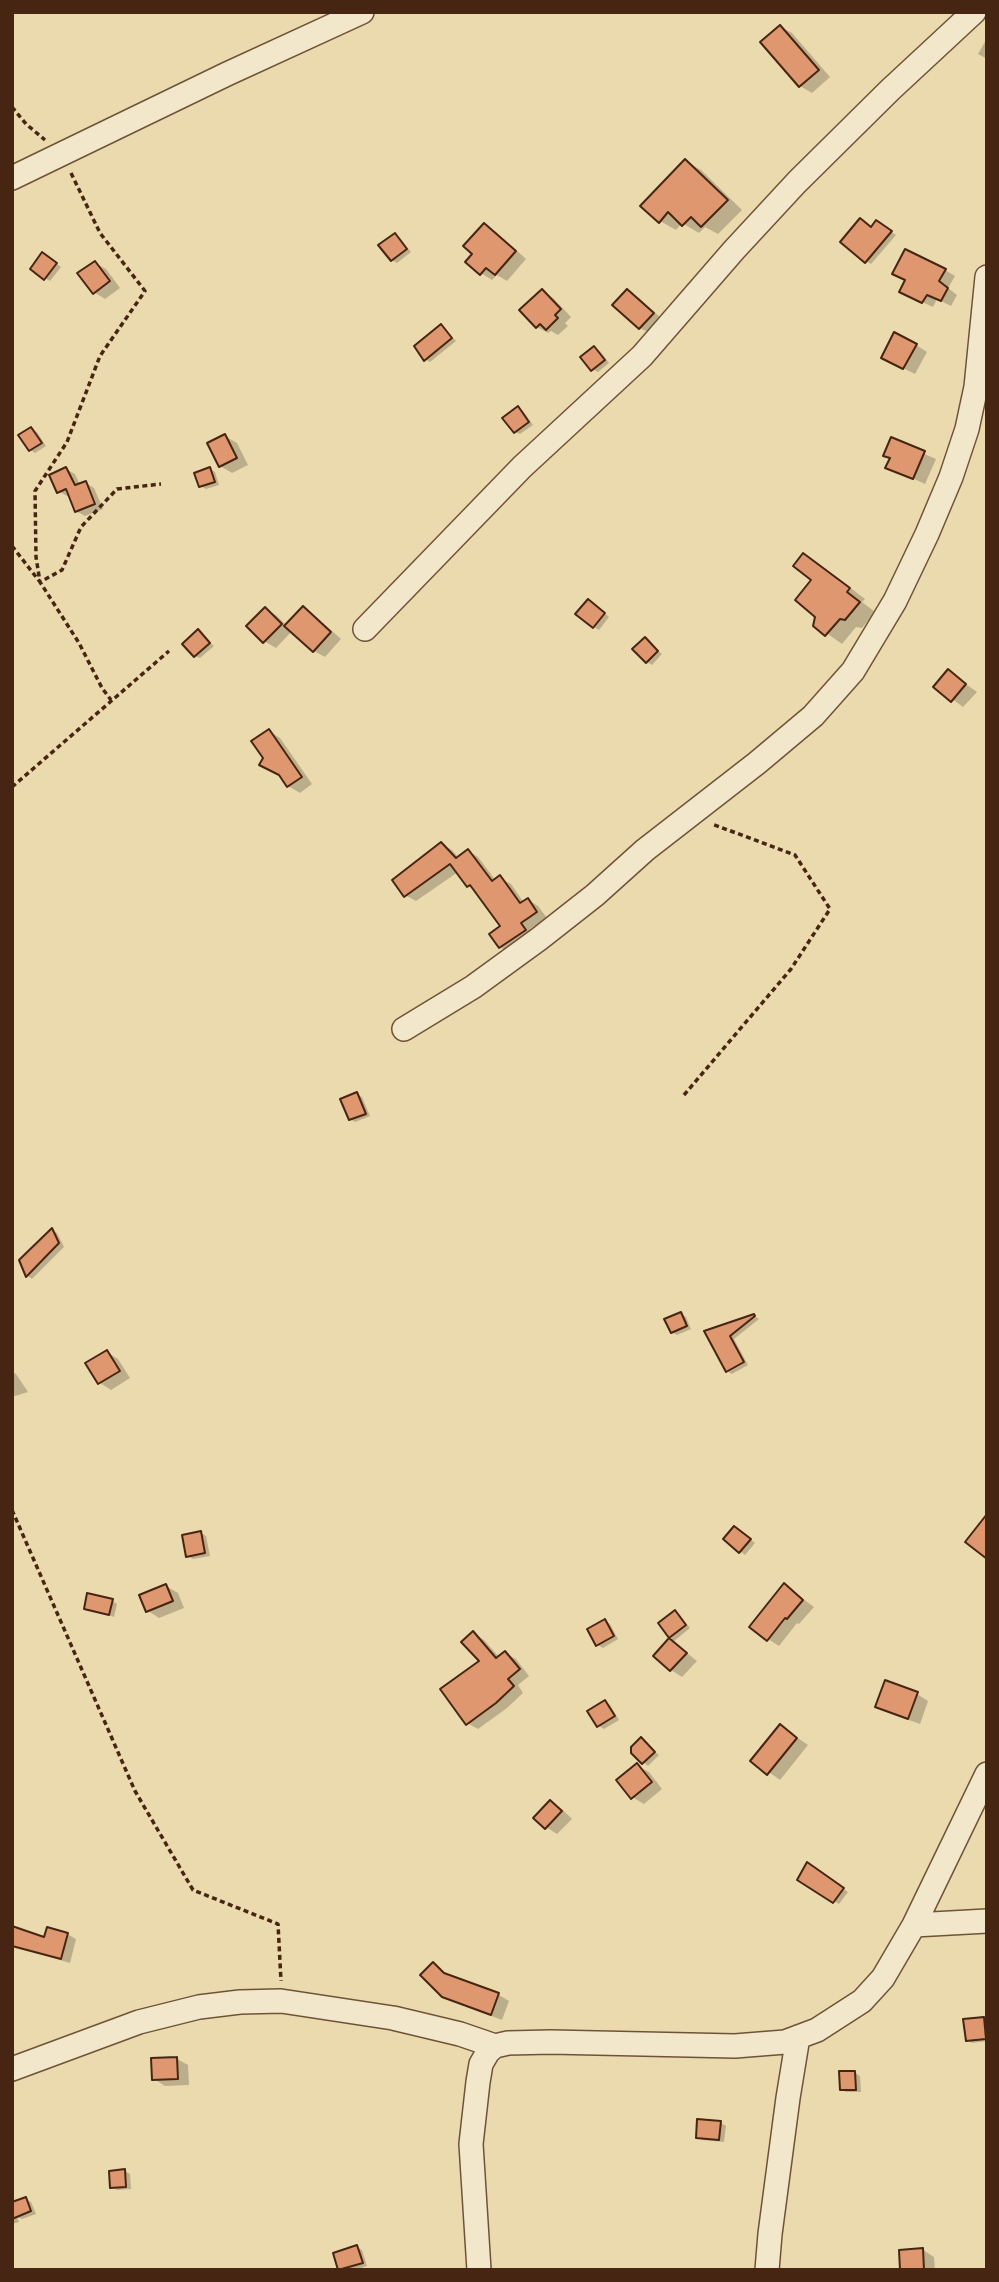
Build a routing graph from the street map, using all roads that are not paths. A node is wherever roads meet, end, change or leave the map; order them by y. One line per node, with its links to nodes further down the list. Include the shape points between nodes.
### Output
1 (362, 12): 3 (street)
2 (974, 12): 5 (street, via 797,182 642,356 522,467)
3 (12, 178)
4 (987, 277): 6 (street, via 976,387 951,477 878,632 853,671 813,716 595,895 473,987)
5 (365, 629)
6 (404, 1029)
7 (987, 1774): 9 (street)
8 (987, 1921): 9 (street)
9 (914, 1925): 10 (street, via 883,1978 862,2001)
10 (798, 2037): 11 (street, via 734,2046 551,2042); 14 (street)
11 (495, 2046): 12 (street, via 393,2018 281,2001 240,2002 139,2022); 13 (street, via 481,2064 471,2144)
12 (12, 2069)
13 (479, 2270)
14 (768, 2270)

